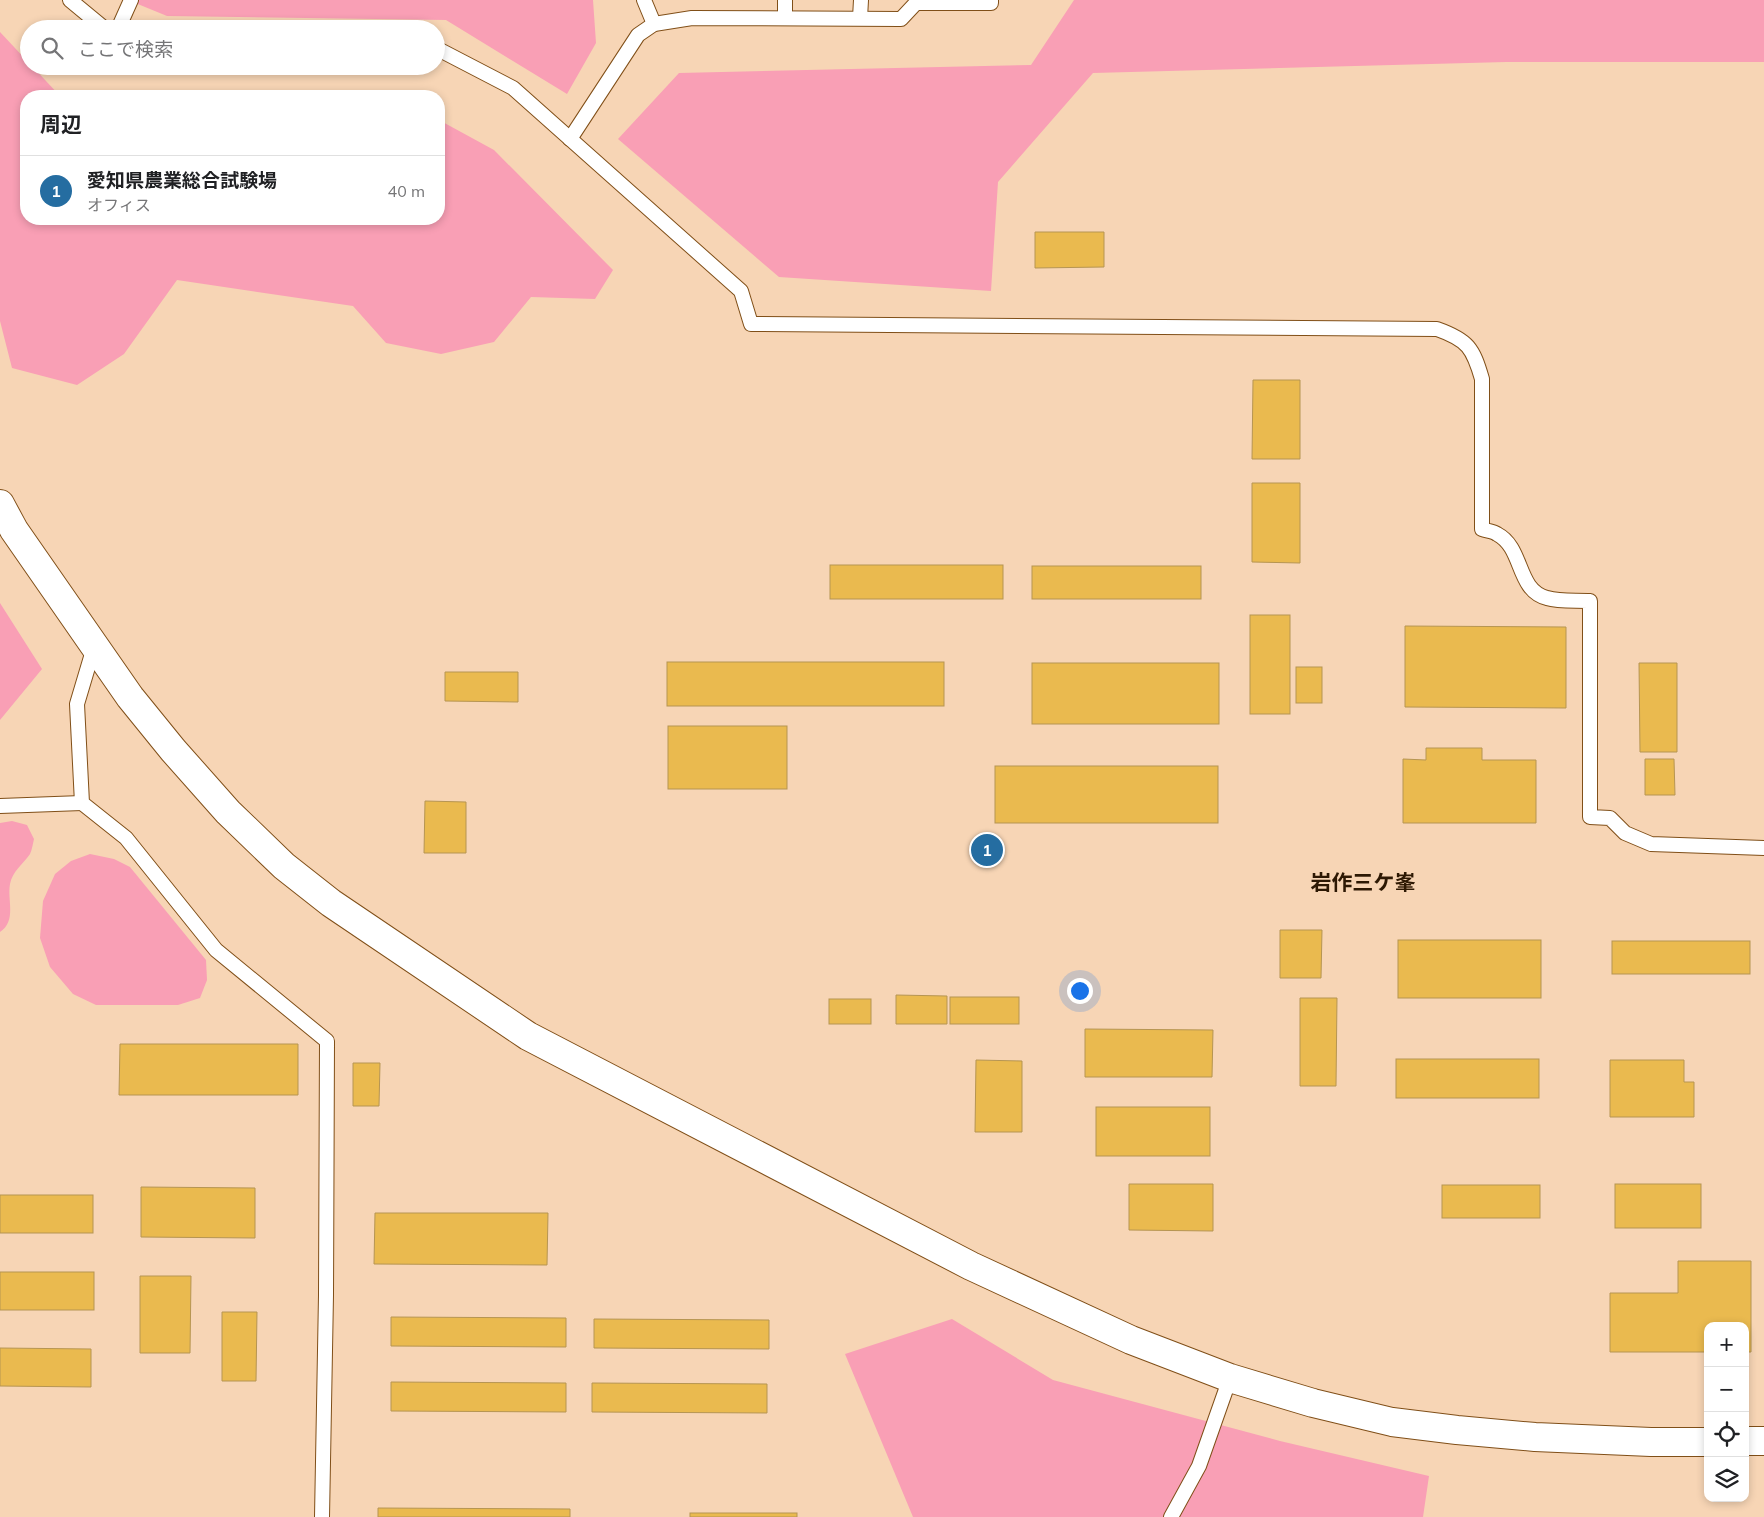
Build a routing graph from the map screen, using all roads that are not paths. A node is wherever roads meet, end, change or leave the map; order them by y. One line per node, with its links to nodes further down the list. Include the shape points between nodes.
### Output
1 (70, 0): 9 (lane)
2 (131, 0): 10 (lane)
3 (644, 0): 11 (lane)
4 (785, 0): 7 (lane)
5 (861, 0): 8 (lane)
6 (991, 0): 8 (lane, via 991,3 916,3 901,19)
7 (785, 18): 8 (lane); 11 (lane, via 692,18)
8 (860, 18)
9 (94, 20)
10 (122, 20)
11 (654, 24): 13 (lane, via 638,35)
12 (445, 53): 13 (lane, via 513,88)
13 (570, 139): 18 (lane, via 741,291 751,324 1437,329 1454,335 1466,343 1477,360 1482,379 1482,530 1497,534 1510,545 1529,588 1547,598 1590,601 1590,817 1610,818 1626,833 1650,844)
14 (0, 504): 15 (street, via 14,530)
15 (94, 646): 16 (lane, via 77,704); 19 (street, via 130,698 173,750 228,812 284,866 331,903 528,1036 970,1266 1131,1340)
16 (82, 803): 17 (lane); 23 (lane, via 126,838 216,950 327,1041)
17 (0, 806)
18 (1764, 848)
19 (1230, 1378): 22 (street, via 1392,1422 1535,1436); 24 (lane, via 1199,1466)
20 (1749, 1441): 21 (street)
21 (1764, 1441)
22 (1704, 1442)
23 (322, 1517)
24 (1171, 1517)

